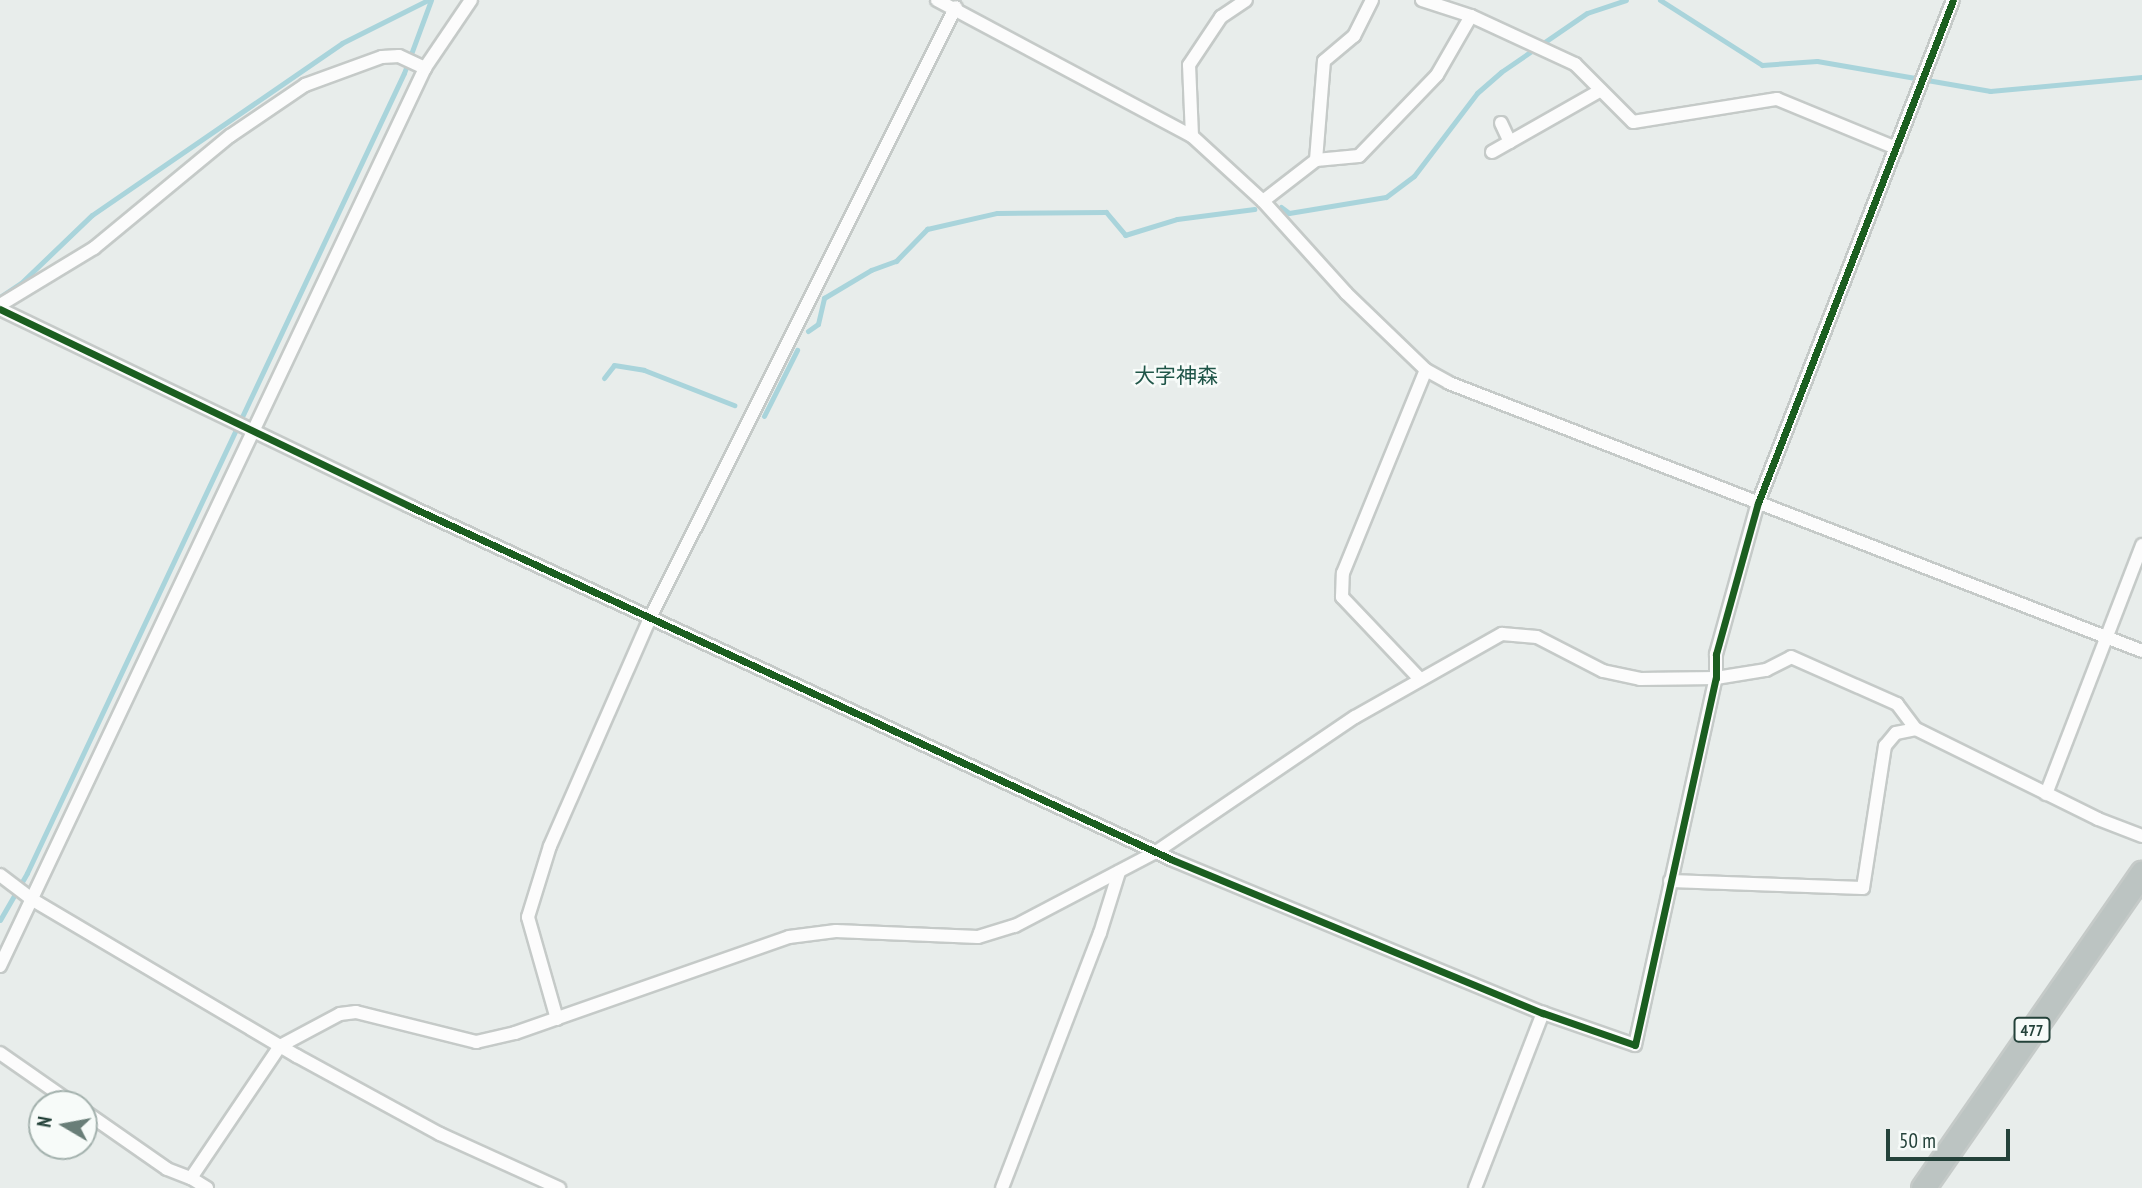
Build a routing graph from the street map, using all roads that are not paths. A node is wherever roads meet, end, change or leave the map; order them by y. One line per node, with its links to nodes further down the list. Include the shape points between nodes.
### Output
1 (471, 0): 9 (street)
2 (937, 0): 7 (street)
3 (1246, 0): 12 (street, via 1221,17 1189,65)
4 (1372, 0): 16 (street, via 1354,36 1324,61)
5 (1422, 0): 8 (street)
6 (1953, 0): 14 (street)
7 (956, 7): 12 (street); 23 (street)
8 (1471, 16): 10 (street, via 1575,64); 16 (street, via 1437,75 1359,156)
9 (421, 66): 18 (street, via 399,56 382,57 305,85 230,136 94,248); 20 (street)
10 (1601, 90): 13 (street); 14 (street, via 1633,122 1777,99)
11 (1501, 123): 13 (street)
12 (1192, 136): 17 (street)
13 (1510, 142): 15 (street)
14 (1896, 148): 21 (street)
15 (1492, 152)
16 (1316, 160): 17 (street)
17 (1263, 201): 19 (street, via 1346,293)
18 (0, 307): 20 (street)
19 (1426, 370): 21 (street); 26 (street, via 1343,573 1342,597)
20 (251, 429): 23 (street); 36 (street)
21 (1758, 503): 24 (street); 27 (street, via 1716,654)
22 (2142, 545): 24 (street)
23 (650, 618): 31 (street); 39 (street, via 533,890 528,918)
24 (2106, 637): 25 (street); 29 (street)
25 (2142, 651)
26 (1419, 678): 27 (street, via 1491,637 1515,632 1537,637 1603,671 1640,679); 31 (street)
27 (1716, 678): 28 (street, via 1766,670 1791,657 1897,704); 35 (street)
28 (1916, 729): 29 (street); 35 (street, via 1896,733 1885,746 1863,888)
29 (2046, 794): 30 (street)
30 (2142, 836)
31 (1156, 852): 32 (street); 38 (street)
32 (1119, 872): 39 (street, via 1015,926 978,937 836,931 789,937); 47 (street)
33 (2142, 873): 49 (highway, 477)
34 (4, 878): 36 (street)
35 (1670, 881): 38 (street, via 1635,1045)
36 (29, 898): 37 (street); 40 (street)
37 (0, 965)
38 (1543, 1013): 48 (street)
39 (557, 1019): 40 (street, via 476,1042 356,1012 340,1014)
40 (280, 1046): 44 (street); 46 (street, via 440,1133)
41 (0, 1053): 42 (street)
42 (54, 1090)
43 (98, 1121): 44 (street, via 167,1169)
44 (191, 1178): 45 (street)
45 (207, 1188)
46 (559, 1188)
47 (1002, 1188)
48 (1475, 1188)
49 (1923, 1188)

